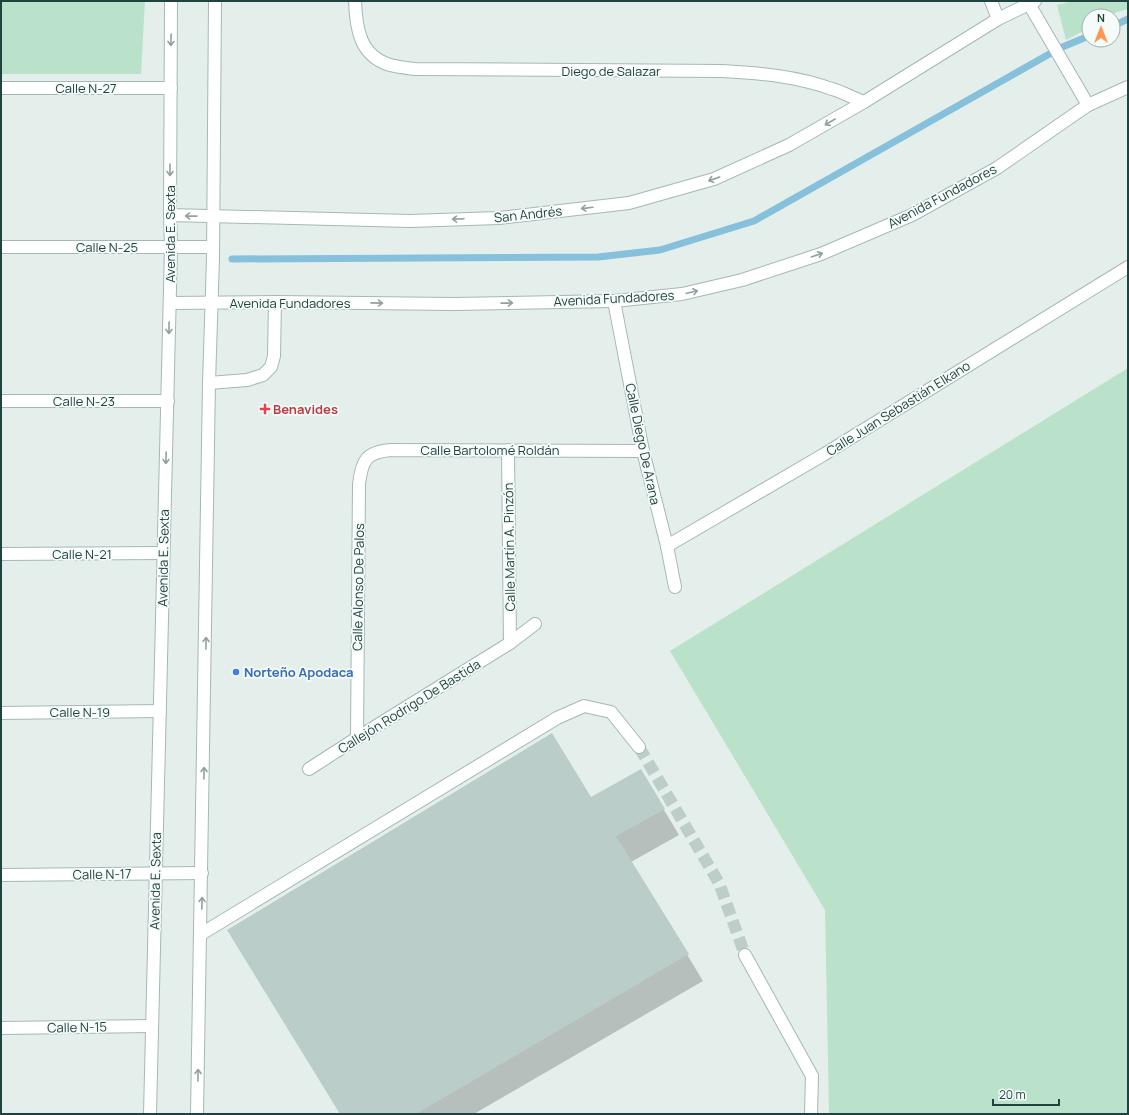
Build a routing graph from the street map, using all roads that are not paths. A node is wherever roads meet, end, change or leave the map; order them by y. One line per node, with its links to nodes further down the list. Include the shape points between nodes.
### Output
1 (171, 1): 9 (street, Avenida E. Sexta, one-way to 9)
2 (215, 1): 13 (street)
3 (355, 1): 10 (street, Diego de Salazar, via 356,21 362,42 372,56 390,64 415,69 761,73 801,79 832,88)
4 (991, 1): 6 (street)
5 (1032, 2): 6 (street); 11 (street, via 1041,26)
6 (998, 19): 10 (street)
7 (1128, 87): 11 (street, Avenida Fundadores)
8 (1, 88): 9 (street, Calle N-27)
9 (170, 88): 12 (street, Avenida E. Sexta, one-way to 12)
10 (864, 102): 13 (street, San Andrés, one-way to 13, via 789,145 714,179 628,203 499,218 410,221)
11 (1088, 105): 18 (street, Avenida Fundadores, one-way to 11, via 682,294 742,280 821,254 912,215 990,172)
12 (170, 215): 13 (street, San Andrés, one-way to 12); 15 (street, Avenida E. Sexta)
13 (212, 216): 16 (street)
14 (1, 247): 15 (street, Calle N-25)
15 (171, 247): 16 (street, Calle N-25); 20 (street, Avenida E. Sexta)
16 (213, 247): 21 (street)
17 (1128, 266): 28 (street, Calle Juan Sebastián Elkano, via 823,455)
18 (614, 301): 19 (street, Avenida Fundadores, one-way to 18, via 454,304); 26 (street, Calle Diego De Arana)
19 (275, 302): 21 (street, Avenida Fundadores); 22 (street, via 274,356 271,367 263,375 247,380)
20 (170, 303): 21 (street, Avenida Fundadores); 24 (street, Avenida E. Sexta, one-way to 24)
21 (212, 303): 22 (street)
22 (209, 382): 40 (street, one-way to 22)
23 (1, 401): 24 (street, Calle N-23)
24 (168, 401): 29 (street, Avenida E. Sexta, one-way to 29)
25 (508, 450): 26 (street, Calle Bartolomé Roldán); 27 (street, Calle Bartolomé Roldán, via 377,451 361,468); 33 (street, Calle Martín A. Pinzón)
26 (644, 451): 28 (street, Calle Diego De Arana)
27 (359, 484): 36 (street, Calle Alonso De Palos)
28 (667, 546): 31 (street, Calle Diego De Arana)
29 (163, 553): 30 (street, Calle N-21); 34 (street, Avenida E. Sexta)
30 (1, 554)
31 (675, 587)
32 (535, 624): 33 (street, Callejón Rodrigo De Bastida)
33 (510, 643): 36 (street, Callejón Rodrigo De Bastida)
34 (160, 711): 35 (street, Calle N-19); 39 (street, Avenida E. Sexta)
35 (1, 713)
36 (357, 738): 38 (street, Callejón Rodrigo De Bastida)
37 (639, 747): 42 (street, via 611,712 584,706 550,722)
38 (309, 770)
39 (155, 873): 40 (street, Calle N-17); 41 (street, Calle N-17); 44 (street, Avenida E. Sexta)
40 (202, 874): 42 (street, one-way to 40)
41 (1, 875)
42 (201, 934): 47 (street, one-way to 42)
43 (745, 955): 48 (street, via 812,1076)
44 (152, 1026): 45 (street, Calle N-15); 46 (street, Avenida E. Sexta)
45 (1, 1028)
46 (150, 1114)
47 (197, 1114)
48 (811, 1114)

